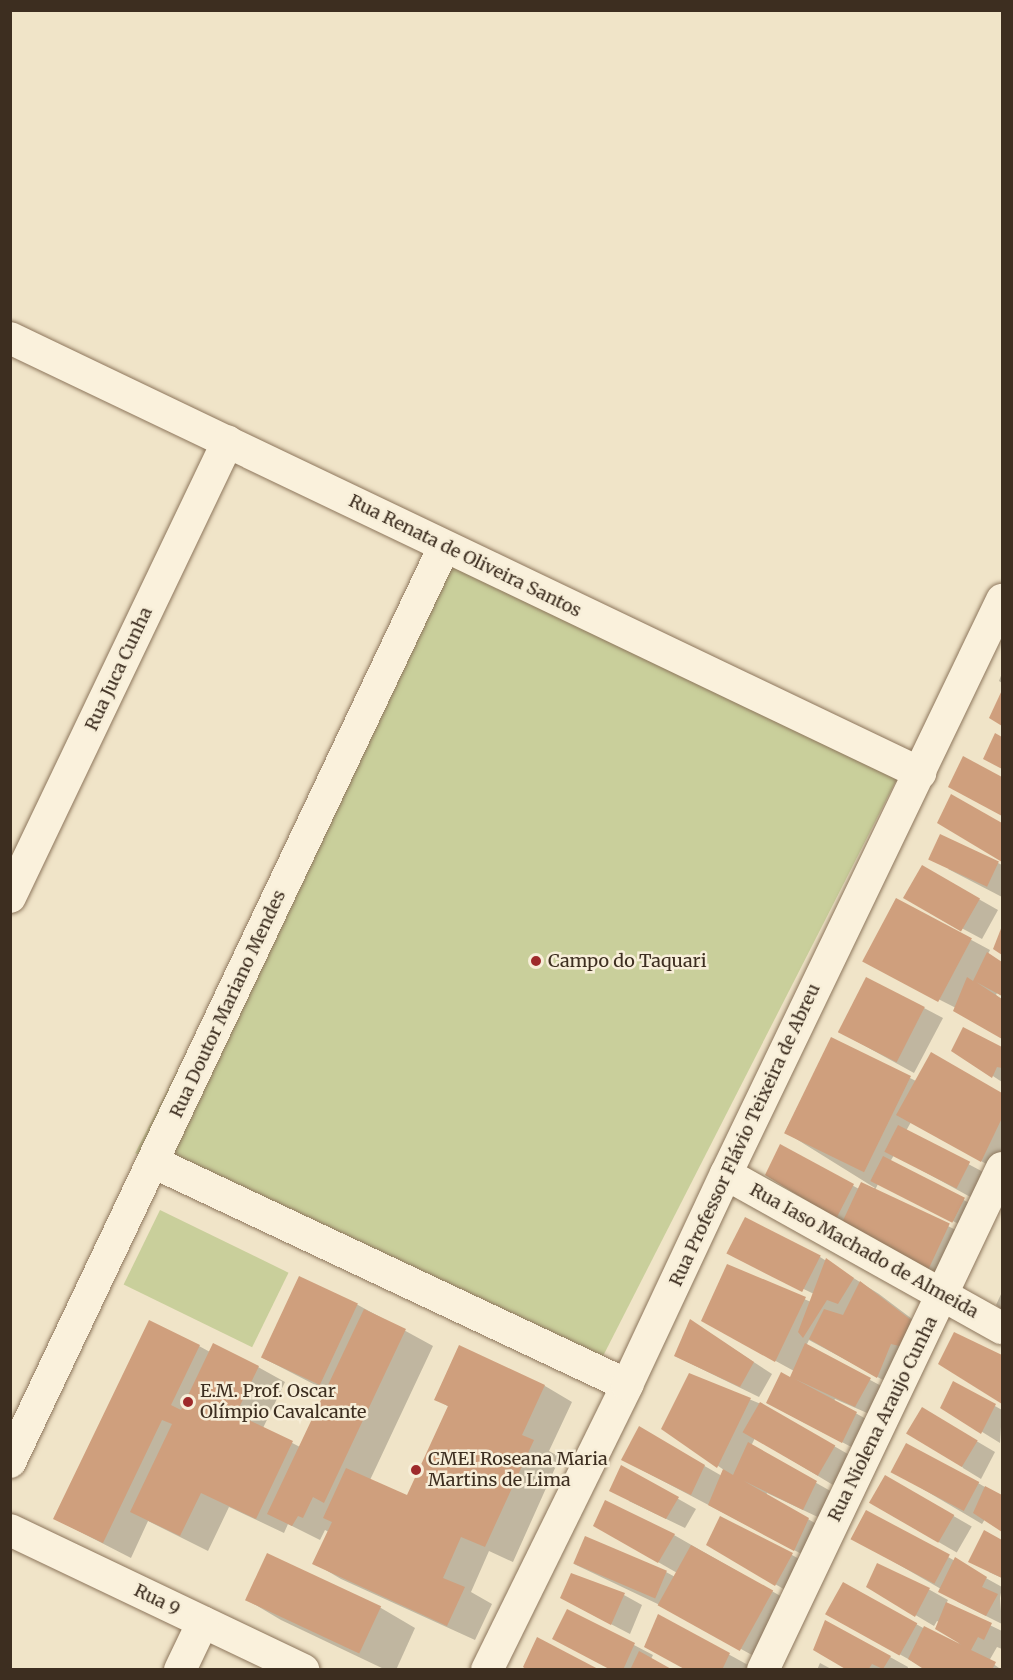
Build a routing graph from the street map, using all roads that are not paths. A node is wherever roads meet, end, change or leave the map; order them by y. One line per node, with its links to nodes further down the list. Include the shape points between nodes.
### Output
1 (10, 338): 2 (street, Rua Renata de Oliveira Santos)
2 (228, 441): 3 (street, Rua Renata de Oliveira Santos); 6 (street, Rua Juca Cunha)
3 (444, 547): 5 (street, Rua Renata de Oliveira Santos); 7 (street, Rua Doutor Mariano Mendes)
4 (1002, 600): 5 (street, Rua Professor Flávio Teixeira de Abreu)
5 (920, 773): 9 (street, Rua Professor Flávio Teixeira de Abreu)
6 (10, 897)
7 (153, 1162): 12 (street); 13 (street, Rua Doutor Mariano Mendes)
8 (1002, 1168): 10 (street, Rua Niolena Araujo Cunha)
9 (726, 1174): 10 (street, Rua Iaso Machado de Almeida); 12 (street, Rua Professor Flávio Teixeira de Abreu)
10 (942, 1294): 11 (street, Rua Iaso Machado de Almeida); 19 (street, Rua Niolena Araujo Cunha)
11 (1002, 1328)
12 (627, 1385): 18 (street, Rua Professor Flávio Teixeira de Abreu)
13 (10, 1462)
14 (10, 1530): 15 (street, Rua 9)
15 (203, 1622): 16 (street); 17 (street, Rua 9)
16 (180, 1670)
17 (303, 1670)
18 (487, 1670)
19 (763, 1670)

